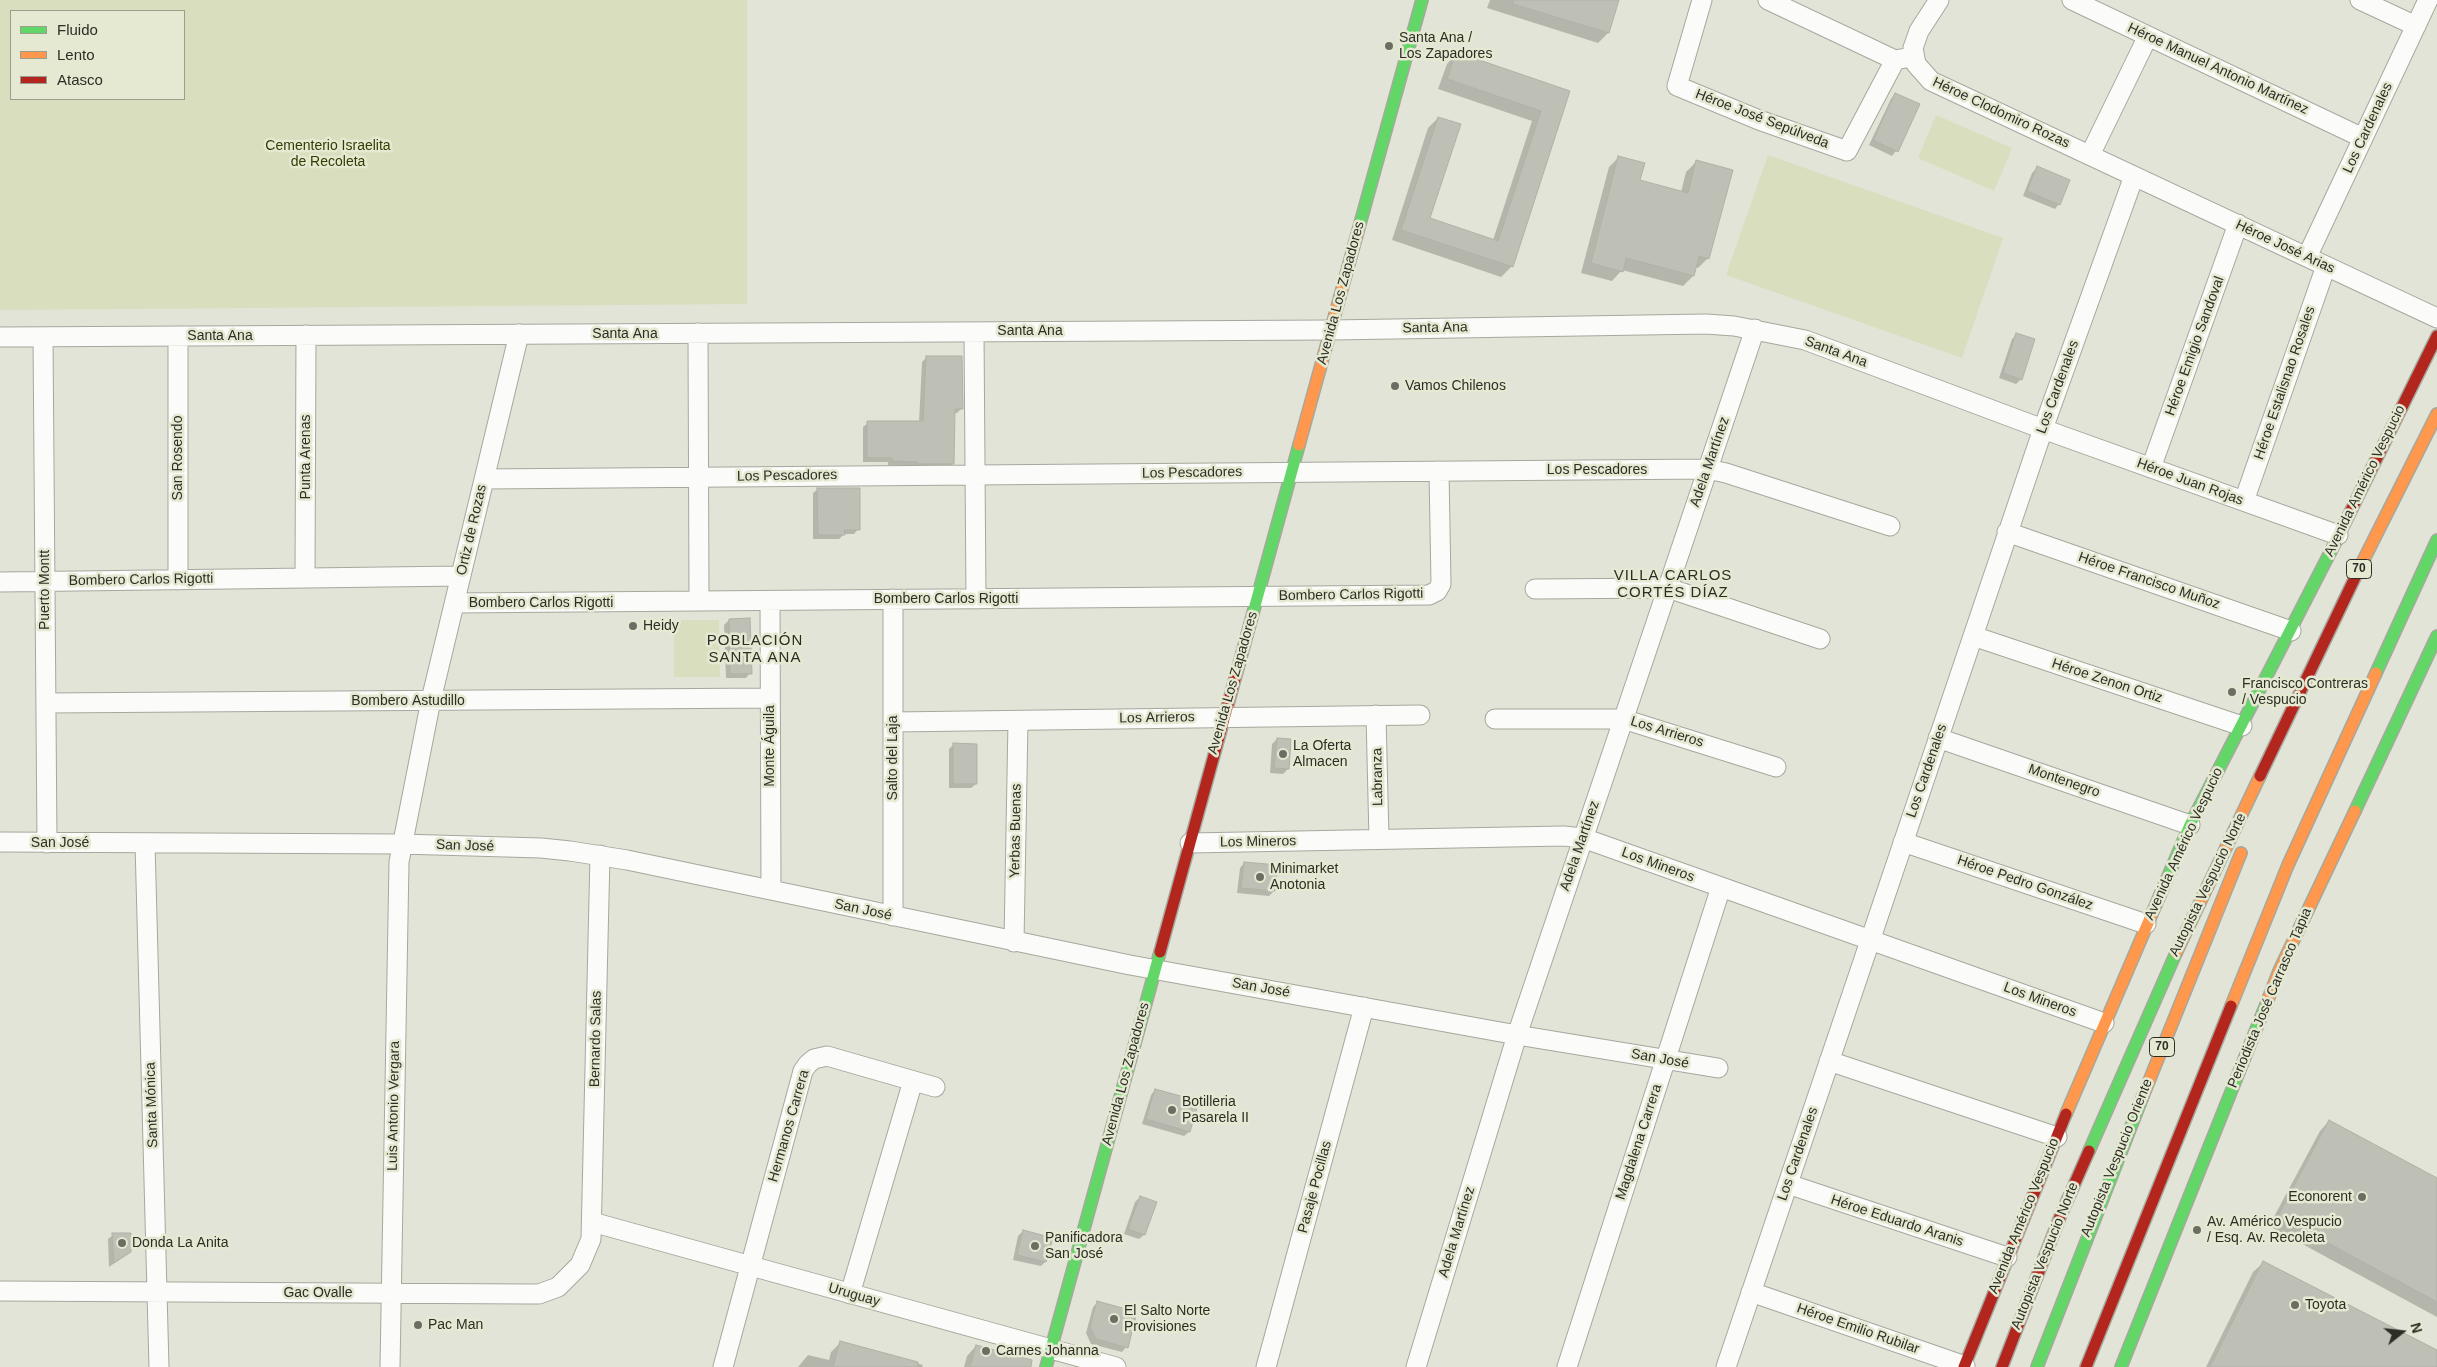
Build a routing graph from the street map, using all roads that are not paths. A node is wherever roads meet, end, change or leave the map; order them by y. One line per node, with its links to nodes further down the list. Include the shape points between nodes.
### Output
1 (1422, 0): 19 (main road, Avenida Los Zapadores)
2 (1702, 0): 10 (street, Héroe José Sepúlveda, via 1677,86 1847,151)
3 (1768, 0): 10 (street)
4 (1939, 0): 10 (street, via 1919,31 1913,48)
5 (2072, 0): 9 (street, Héroe Manuel Antonio Martínez)
6 (2360, 0): 8 (street)
7 (2428, 0): 8 (street, Los Cardenales)
8 (2416, 26): 11 (street, Los Cardenales)
9 (2148, 36): 11 (street, Héroe Manuel Antonio Martínez); 12 (street)
10 (1904, 58): 12 (street, Héroe Clodomiro Rozas, via 1931,81)
11 (2363, 138): 15 (street, Los Cardenales)
12 (2090, 155): 13 (street, Héroe Clodomiro Rozas)
13 (2134, 176): 14 (street, Héroe José Arias); 29 (street, Los Cardenales)
14 (2238, 224): 15 (street, Héroe José Arias); 30 (street, Héroe Emigio Sandoval)
15 (2307, 257): 16 (street, Héroe José Arias)
16 (2326, 266): 17 (street, Héroe José Arias); 37 (street, Héroe Estalisnao Rosales)
17 (2437, 318)
18 (1755, 328): 19 (street, Santa Ana, via 1706,324); 29 (street, Santa Ana, via 1805,340); 31 (street, Adela Martínez)
19 (1331, 330): 20 (street, Santa Ana); 33 (main road, Avenida Los Zapadores)
20 (974, 332): 21 (street, Santa Ana); 34 (street)
21 (698, 333): 22 (street, Santa Ana); 35 (street)
22 (520, 334): 23 (street, Santa Ana); 36 (street, Ortiz de Rozas)
23 (306, 335): 25 (street, Santa Ana); 43 (street, Punta Arenas)
24 (43, 336): 25 (street, Santa Ana); 27 (street, Santa Ana); 45 (street, Puerto Montt)
25 (178, 336): 44 (street, San Rosendo)
26 (2437, 336): 40 (main road, Avenida Américo Vespucio)
27 (0, 337)
28 (2437, 414): 70 (main road, Autopista Vespucio Norte / 70)
29 (2042, 429): 30 (street, Héroe Juan Rojas); 39 (street, Los Cardenales)
30 (2151, 468): 37 (street, Héroe Juan Rojas)
31 (1708, 469): 32 (street, Los Pescadores); 38 (street, Los Pescadores); 47 (street, Adela Martínez)
32 (1439, 471): 33 (street, Los Pescadores); 49 (street, Bombero Carlos Rigotti, via 1441,584 1437,591 1429,595)
33 (1292, 472): 34 (street, Los Pescadores); 49 (main road, Avenida Los Zapadores)
34 (975, 475): 35 (street, Los Pescadores); 50 (street)
35 (698, 477): 36 (street, Los Pescadores); 52 (street)
36 (484, 479): 42 (street, Ortiz de Rozas)
37 (2244, 501): 40 (street, Héroe Juan Rojas)
38 (1890, 526)
39 (2008, 532): 55 (street, Héroe Francisco Muñoz); 56 (street, Los Cardenales)
40 (2338, 535): 55 (main road, Avenida Américo Vespucio)
41 (2437, 540): 122 (main road, via 2288,865)
42 (462, 576): 43 (street, Bombero Carlos Rigotti); 54 (street, Ortiz de Rozas)
43 (305, 578): 44 (street, Bombero Carlos Rigotti)
44 (178, 580): 45 (street, Bombero Carlos Rigotti)
45 (45, 581): 46 (street, Bombero Carlos Rigotti); 61 (street, Puerto Montt)
46 (0, 582)
47 (1668, 588): 48 (street); 58 (street); 66 (street, Adela Martínez)
48 (1535, 589)
49 (1258, 596): 50 (street, Bombero Carlos Rigotti); 64 (main road, Avenida Los Zapadores)
50 (976, 599): 51 (street, Bombero Carlos Rigotti)
51 (894, 600): 53 (street, Bombero Carlos Rigotti); 68 (street, Salto del Laja)
52 (699, 601): 53 (street, Bombero Carlos Rigotti); 54 (street, Bombero Carlos Rigotti)
53 (770, 601): 59 (street, Monte Águila)
54 (455, 603): 60 (street, Ortiz de Rozas)
55 (2291, 631): 69 (main road, Avenida Américo Vespucio)
56 (1972, 636): 69 (street, Héroe Zenon Ortiz); 71 (street, Los Cardenales)
57 (2437, 636): 123 (main road, Periodista José Carrasco Tapia, via 2279,971)
58 (1820, 639)
59 (770, 698): 60 (street, Bombero Astudillo); 86 (street, Monte Águila)
60 (431, 700): 61 (street, Bombero Astudillo); 83 (street, Ortiz de Rozas)
61 (46, 703): 79 (street, Puerto Montt)
62 (1376, 715): 63 (street, Los Arrieros); 64 (street, Los Arrieros); 76 (street, Labranza)
63 (1420, 715)
64 (1223, 717): 67 (street, Los Arrieros); 82 (main road, Avenida Los Zapadores)
65 (1495, 719): 66 (street, Los Arrieros)
66 (1623, 719): 72 (street, Los Arrieros); 75 (street, Adela Martínez)
67 (1018, 721): 68 (street, Los Arrieros); 90 (street, Yerbas Buenas)
68 (893, 722): 87 (street, Salto del Laja)
69 (2242, 726): 74 (main road, Avenida Américo Vespucio)
70 (2285, 726): 73 (main road, 70); 120 (main road, Autopista Vespucio Norte, via 2156,994 2060,1217)
71 (1938, 738): 74 (street, Montenegro); 80 (street, Los Cardenales)
72 (1776, 767)
73 (2260, 803)
74 (2190, 825): 88 (main road, Avenida Américo Vespucio)
75 (1583, 838): 76 (street, Los Mineros); 85 (street, Los Mineros); 94 (street, Adela Martínez)
76 (1379, 839): 82 (street, Los Mineros)
77 (2247, 839): 121 (main road, Autopista Vespucio Oriente / 70, via 2091,1223)
78 (0, 842): 79 (street, San José)
79 (47, 842): 81 (street, San José)
80 (1903, 842): 88 (street, Héroe Pedro González); 89 (street, Los Cardenales)
81 (145, 843): 83 (street, San José); 106 (street, Santa Mónica)
82 (1190, 843): 91 (main road, Avenida Los Zapadores)
83 (401, 844): 84 (street, San José, via 541,848); 108 (street, Luis Antonio Vergara)
84 (600, 855): 86 (street, San José); 102 (street, Bernardo Salas)
85 (1721, 888): 89 (street, Los Mineros); 95 (street, Magdalena Carrera)
86 (771, 890): 87 (street, San José)
87 (893, 916): 90 (street, San José)
88 (2146, 924): 93 (main road, Avenida Américo Vespucio)
89 (1870, 939): 93 (street, Los Mineros); 96 (street, Los Cardenales)
90 (1014, 942): 91 (street, San José)
91 (1155, 969): 92 (street, San José); 110 (main road, Avenida Los Zapadores)
92 (1364, 1007): 94 (street, San José); 115 (street, Pasaje Pocillas)
93 (2104, 1023): 100 (main road, Avenida Américo Vespucio)
94 (1516, 1035): 95 (street, San José); 116 (street, Adela Martínez)
95 (1666, 1060): 97 (street, San José); 117 (street, Magdalena Carrera)
96 (1829, 1061): 100 (street); 101 (street, Los Cardenales)
97 (1718, 1068)
98 (913, 1081): 99 (street, Hermanos Carrera); 104 (street, Hermanos Carrera, via 827,1056 808,1064 803,1071); 109 (street)
99 (935, 1087)
100 (2057, 1137): 103 (main road, Avenida Américo Vespucio)
101 (1788, 1184): 103 (street, Héroe Eduardo Aranis); 107 (street, Los Cardenales)
102 (592, 1222): 104 (street, Uruguay); 108 (street, Gac Ovalle, via 589,1248 580,1265 565,1282 550,1291 539,1294)
103 (2007, 1257): 119 (main road, Avenida Américo Vespucio)
104 (750, 1266): 109 (street, Uruguay); 113 (street)
105 (0, 1291): 106 (street, Gac Ovalle)
106 (157, 1292): 108 (street, Gac Ovalle); 111 (street, Santa Mónica)
107 (1751, 1292): 118 (street, Los Cardenales); 119 (street, Héroe Emilio Rubilar)
108 (391, 1293): 112 (street, Luis Antonio Vergara)
109 (850, 1294): 110 (street, Uruguay)
110 (1048, 1358): 114 (street, Uruguay)
111 (160, 1367)
112 (390, 1367)
113 (723, 1367)
114 (1116, 1367)
115 (1266, 1367)
116 (1416, 1367)
117 (1567, 1367)
118 (1726, 1367)
119 (1964, 1367)
120 (2002, 1367)
121 (2037, 1367)
122 (2086, 1367)
123 (2121, 1367)

